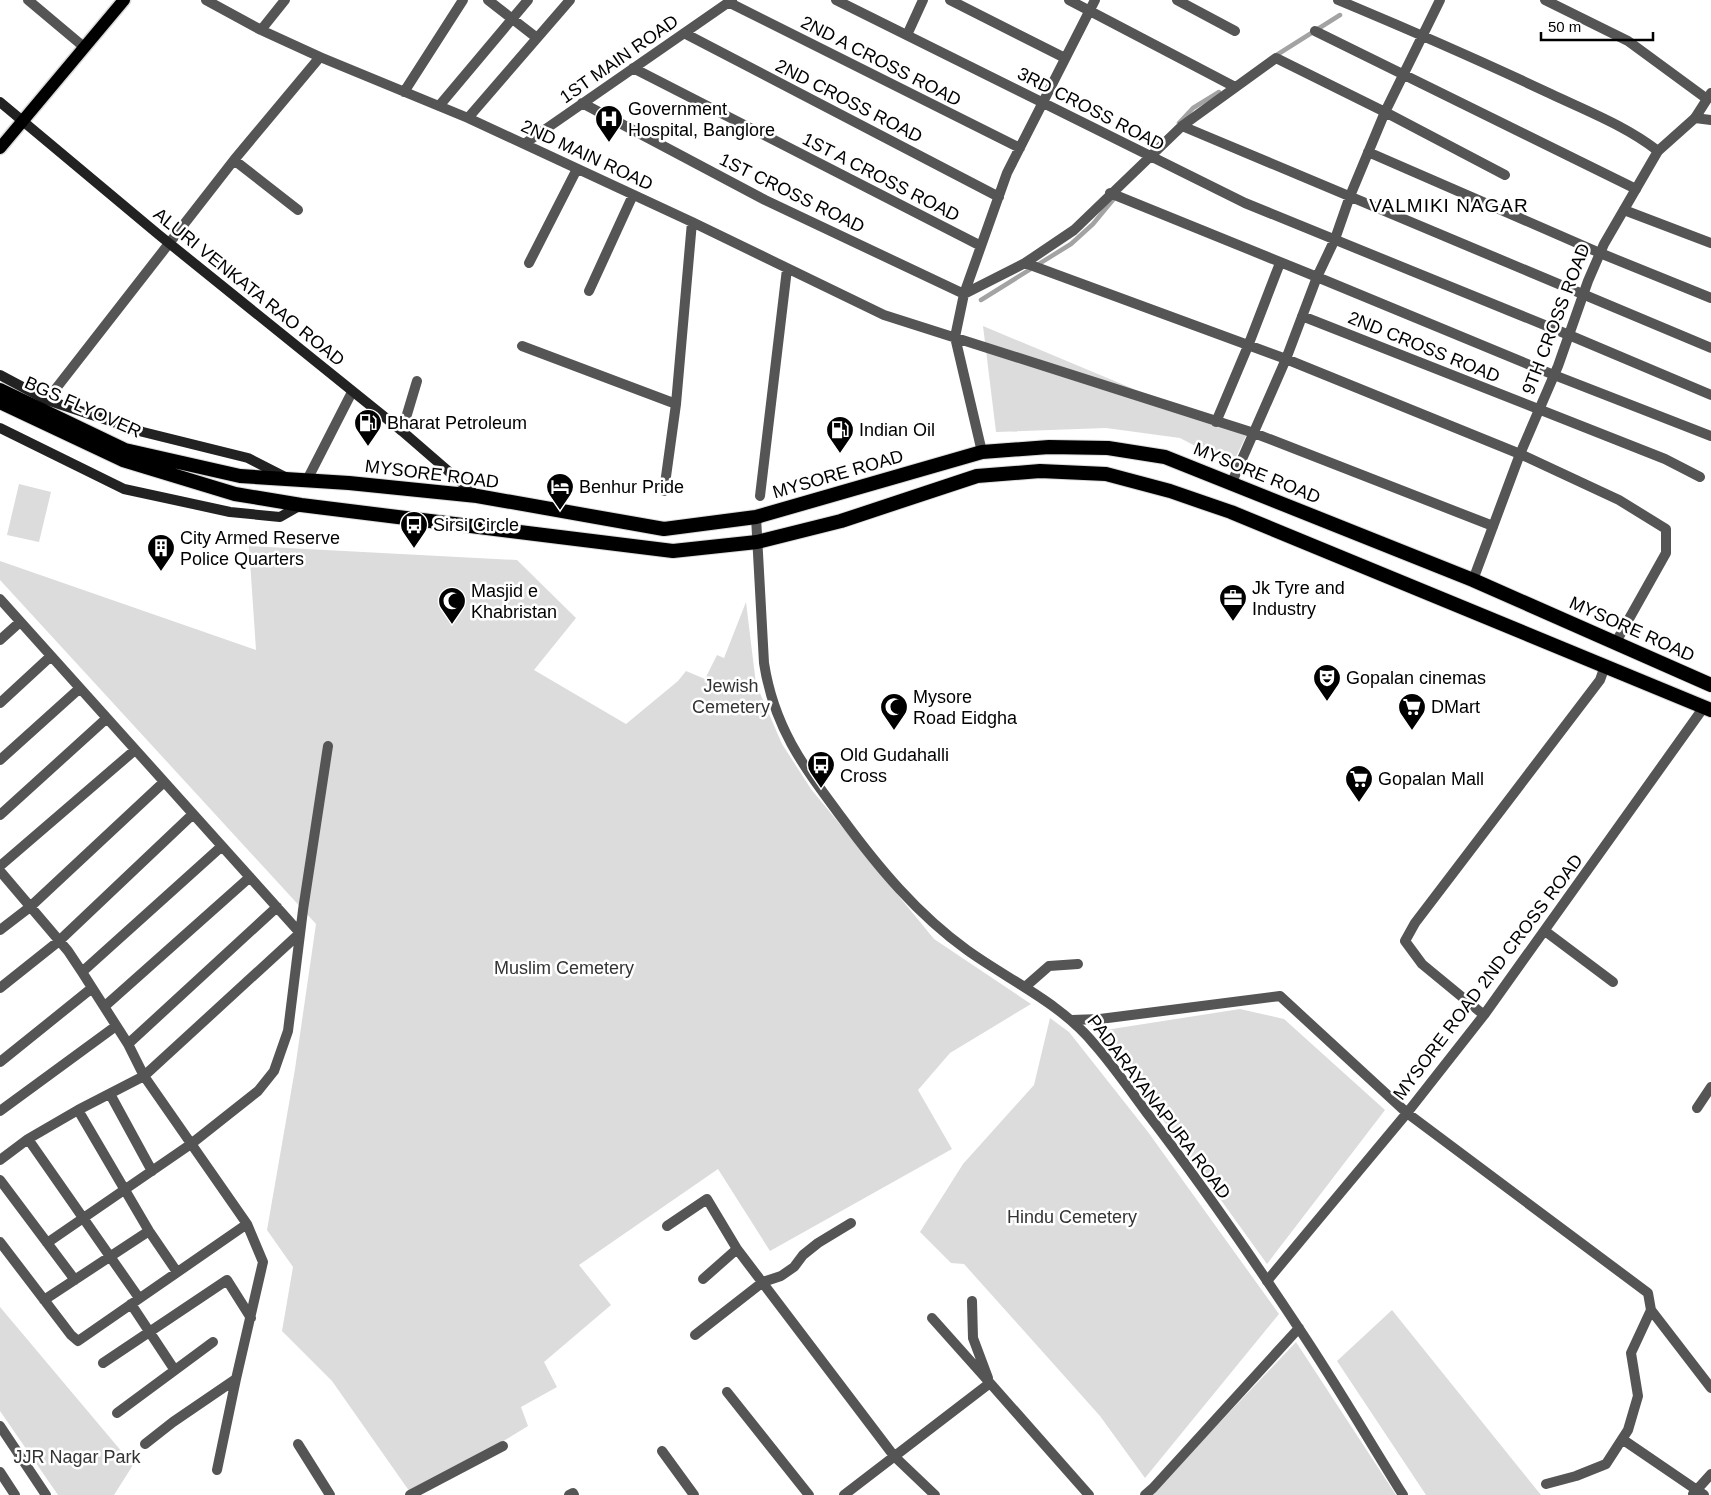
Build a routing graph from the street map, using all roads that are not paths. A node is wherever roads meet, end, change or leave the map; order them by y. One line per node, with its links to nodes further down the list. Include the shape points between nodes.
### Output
1 (28, 0): 28 (street)
2 (124, 0): 28 (main road)
3 (206, 0): 21 (street, 2ND MAIN ROAD)
4 (285, 0): 21 (street)
5 (463, 0): 34 (street)
6 (488, 0): 20 (street)
7 (528, 0): 20 (street)
8 (570, 0): 27 (street)
9 (836, 0): 25 (street, 3RD CROSS ROAD)
10 (923, 0): 25 (street)
11 (950, 0): 30 (street)
12 (1069, 0): 19 (street)
13 (1095, 0): 19 (street)
14 (1177, 0): 23 (street)
15 (1338, 0): 26 (street)
16 (1440, 0): 26 (street)
17 (1545, 0): 35 (street, via 1628,41)
18 (730, 1): 24 (street, 1ST MAIN ROAD); 48 (street, 2ND A CROSS ROAD)
19 (1089, 11): 30 (street); 33 (street)
20 (512, 19): 27 (street); 39 (street)
21 (261, 30): 29 (street, 2ND MAIN ROAD)
22 (1315, 31): 32 (street)
23 (1235, 32)
24 (684, 33): 31 (street, 1ST MAIN ROAD); 59 (street, 2ND CROSS ROAD)
25 (906, 35): 38 (street, 3RD CROSS ROAD)
26 (1423, 36): 32 (street); 49 (street, via 1594,114 1644,140)
27 (537, 38): 41 (street)
28 (84, 47): 44 (main road)
29 (320, 57): 34 (street, 2ND MAIN ROAD); 52 (street)
30 (1065, 58): 38 (street)
31 (633, 68): 37 (street, 1ST MAIN ROAD); 66 (street, 1ST A CROSS ROAD)
32 (1403, 74): 40 (street); 55 (street)
33 (1235, 86): 40 (street, via 1276,58); 45 (street)
34 (404, 92): 39 (street, 2ND MAIN ROAD)
35 (1709, 96): 42 (street, 9TH CROSS ROAD)
36 (0, 102): 44 (main road, ALURI VENKATA RAO ROAD)
37 (582, 103): 46 (street, 1ST MAIN ROAD); 74 (street, 1ST CROSS ROAD, via 765,200)
38 (1043, 103): 48 (street); 51 (street, 3RD CROSS ROAD)
39 (439, 106): 41 (street, 2ND MAIN ROAD)
40 (1385, 112): 50 (street); 54 (street)
41 (468, 118): 46 (street, 2ND MAIN ROAD)
42 (1695, 118): 43 (street); 49 (street, 9TH CROSS ROAD)
43 (1711, 120)
44 (22, 121): 47 (main road); 64 (main road, ALURI VENKATA RAO ROAD)
45 (1182, 126): 51 (street); 58 (street)
46 (524, 144): 53 (street, 2ND MAIN ROAD)
47 (0, 148)
48 (1020, 148): 59 (street)
49 (1658, 151): 55 (street, 9TH CROSS ROAD)
50 (1368, 152): 58 (street); 67 (street)
51 (1149, 156): 57 (street); 63 (street, 3RD CROSS ROAD, via 1245,203)
52 (234, 160): 60 (street); 64 (street)
53 (577, 169): 56 (street, 2ND MAIN ROAD); 68 (street)
54 (1505, 175)
55 (1636, 189): 61 (street, 9TH CROSS ROAD)
56 (632, 194): 62 (street, 2ND MAIN ROAD); 73 (street)
57 (1114, 195): 69 (street); 70 (street, via 1074,230)
58 (1350, 196): 63 (street); 75 (street)
59 (998, 197): 66 (street)
60 (298, 210)
61 (1624, 210): 65 (street); 67 (street, 9TH CROSS ROAD)
62 (692, 222): 71 (street, 2ND MAIN ROAD); 92 (street)
63 (1335, 239): 72 (street); 78 (street, 3RD CROSS ROAD)
64 (169, 242): 88 (main road, ALURI VENKATA RAO ROAD); 90 (street)
65 (1711, 243)
66 (981, 246): 74 (street)
67 (1600, 253): 75 (street, 9TH CROSS ROAD); 76 (street)
68 (529, 263)
69 (1280, 263): 72 (street); 81 (street)
70 (1025, 264): 74 (street); 81 (street)
71 (787, 270): 79 (street, 2ND MAIN ROAD, via 884,315); 107 (street)
72 (1317, 277): 77 (street); 85 (street)
73 (590, 291)
74 (964, 294): 79 (street)
75 (1583, 296): 78 (street, 9TH CROSS ROAD); 82 (street)
76 (1711, 298)
77 (1302, 316): 83 (street); 93 (street, 2ND CROSS ROAD)
78 (1569, 335): 85 (street, 9TH CROSS ROAD); 89 (street, 3RD CROSS ROAD)
79 (955, 336): 94 (street, 2ND MAIN ROAD); 99 (street)
80 (522, 346): 92 (street)
81 (1248, 346): 83 (street); 94 (street)
82 (1711, 348)
83 (1286, 359): 97 (street); 100 (street)
84 (0, 375): 90 (main road)
85 (1554, 375): 93 (street, 9TH CROSS ROAD); 98 (street)
86 (417, 381): 96 (street)
87 (0, 390): 102 (highway, BGS FLYOVER, via 125,450 240,476)
88 (352, 392): 96 (main road, ALURI VENKATA RAO ROAD); 103 (street)
89 (1711, 395)
90 (47, 400): 102 (main road, via 143,432 248,458)
91 (0, 402): 108 (highway, via 123,460 235,494)
92 (676, 404): 105 (street)
93 (1539, 410): 100 (street, 9TH CROSS ROAD); 101 (street, 2ND CROSS ROAD, via 1664,459)
94 (1216, 422): 97 (street, 2ND MAIN ROAD)
95 (0, 428): 108 (main road, via 124,488 230,512 280,517)
96 (402, 432): 106 (main road, ALURI VENKATA RAO ROAD)
97 (1254, 433): 104 (street); 110 (street, 2ND MAIN ROAD)
98 (1711, 436)
99 (982, 452): 104 (highway, MYSORE ROAD, via 1049,447 1108,448 1165,457); 109 (highway, MYSORE ROAD)
100 (1520, 454): 110 (street, 9TH CROSS ROAD); 116 (street, via 1619,500 1666,529 1666,553)
101 (1700, 477)
102 (291, 479): 103 (highway, MYSORE ROAD)
103 (307, 480): 106 (highway, MYSORE ROAD)
104 (1232, 482): 112 (highway, MYSORE ROAD)
105 (664, 491)
106 (477, 496): 109 (highway, MYSORE ROAD, via 664,528)
107 (760, 496)
108 (300, 505): 111 (highway, via 673,551)
109 (756, 517): 111 (street, PADARAYANAPURA ROAD)
110 (1493, 526): 112 (street, 9TH CROSS ROAD)
111 (757, 542): 118 (highway, via 841,521 977,476 1040,471 1106,474 1231,512); 143 (street, PADARAYANAPURA ROAD, via 767,687 781,724 803,765 857,839 899,889 966,949)
112 (1472, 580): 116 (highway, MYSORE ROAD)
113 (0, 599): 114 (street)
114 (20, 622): 115 (street); 117 (street)
115 (0, 640)
116 (1616, 642): 119 (highway, MYSORE ROAD)
117 (51, 656): 120 (street); 121 (street)
118 (1605, 666): 122 (highway); 147 (street, via 1600,680 1414,923 1405,941 1422,964)
119 (1711, 684)
120 (80, 688): 123 (street); 126 (street)
121 (0, 702)
122 (1708, 708): 137 (street, MYSORE ROAD 2ND CROSS ROAD)
123 (107, 718): 125 (street); 129 (street)
124 (328, 746): 138 (street)
125 (136, 750): 127 (street); 131 (street)
126 (0, 760)
127 (164, 782): 128 (street); 134 (street)
128 (193, 814): 130 (street); 139 (street)
129 (0, 815)
130 (222, 846): 133 (street); 141 (street)
131 (0, 866)
132 (0, 871): 134 (street)
133 (250, 877): 135 (street); 146 (street)
134 (30, 907): 136 (street); 139 (street)
135 (277, 907): 138 (street); 150 (street)
136 (0, 930)
137 (1545, 931): 142 (street); 147 (street, MYSORE ROAD 2ND CROSS ROAD)
138 (300, 933): 152 (street); 160 (street, via 288,1031 274,1071 258,1091)
139 (59, 940): 141 (street); 144 (street)
140 (1078, 964): 143 (street, via 1049,966)
141 (82, 972): 145 (street)
142 (1613, 982)
143 (1024, 987): 148 (street, PADARAYANAPURA ROAD)
144 (0, 988)
145 (92, 988): 146 (street); 151 (street)
146 (105, 1006): 149 (street)
147 (1484, 1015): 158 (street, MYSORE ROAD 2ND CROSS ROAD)
148 (1072, 1020): 158 (street, via 1280,996); 177 (street, PADARAYANAPURA ROAD, via 1097,1046 1165,1136)
149 (116, 1026): 150 (street); 157 (street)
150 (128, 1044): 152 (street)
151 (0, 1062)
152 (144, 1076): 154 (street); 160 (street)
153 (1711, 1087): 155 (street)
154 (110, 1094): 156 (street); 162 (street)
155 (1697, 1108)
156 (78, 1110): 159 (street); 164 (street)
157 (0, 1111)
158 (1407, 1113): 177 (street, MYSORE ROAD 2ND CROSS ROAD); 182 (street, via 1648,1293)
159 (28, 1139): 161 (street); 165 (street)
160 (191, 1144): 162 (street); 167 (street)
161 (0, 1160)
162 (152, 1171): 164 (street)
163 (0, 1180): 171 (street)
164 (125, 1190): 165 (street); 169 (street)
165 (83, 1218): 171 (street); 173 (street)
166 (851, 1223): 178 (street, via 811,1249 781,1276)
167 (247, 1224): 174 (street); 183 (street, via 264,1262)
168 (667, 1226): 172 (street, via 708,1199)
169 (149, 1231): 173 (street); 174 (street)
170 (0, 1242): 179 (street)
171 (47, 1243): 176 (street)
172 (737, 1249): 175 (street); 178 (street)
173 (110, 1256): 176 (street); 180 (street)
174 (177, 1272): 180 (street)
175 (703, 1278)
176 (75, 1280): 179 (street)
177 (1267, 1281): 185 (street, PADARAYANAPURA ROAD)
178 (763, 1282): 187 (street); 202 (street)
179 (44, 1300): 180 (street, via 78,1341)
180 (135, 1301): 186 (street)
181 (972, 1301): 192 (street, via 973,1338)
182 (1651, 1310): 193 (street); 197 (street, via 1631,1353 1638,1396)
183 (251, 1318): 186 (street, via 227,1280); 191 (street)
184 (932, 1318): 192 (street)
185 (1299, 1328): 219 (street); 220 (street, PADARAYANAPURA ROAD)
186 (150, 1333): 189 (street); 190 (street)
187 (695, 1335)
188 (213, 1342): 190 (street)
189 (103, 1363)
190 (174, 1369): 195 (street)
191 (236, 1379): 198 (street); 203 (street)
192 (990, 1384): 202 (street); 218 (street)
193 (1711, 1388)
194 (727, 1392): 215 (street)
195 (117, 1413)
196 (0, 1426): 209 (street)
197 (1622, 1439): 206 (street, via 1606,1464); 207 (street)
198 (145, 1444)
199 (298, 1444): 210 (street)
200 (503, 1446): 211 (street)
201 (662, 1451): 214 (street)
202 (894, 1456): 216 (street); 217 (street)
203 (217, 1470)
204 (0, 1472): 208 (street)
205 (1711, 1474): 207 (street)
206 (1546, 1484)
207 (1698, 1493)
208 (15, 1495)
209 (46, 1495)
210 (330, 1495)
211 (410, 1495)
212 (569, 1495): 213 (street)
213 (574, 1495)
214 (694, 1495)
215 (809, 1495)
216 (844, 1495)
217 (934, 1495)
218 (1088, 1495)
219 (1145, 1495)
220 (1403, 1495)

